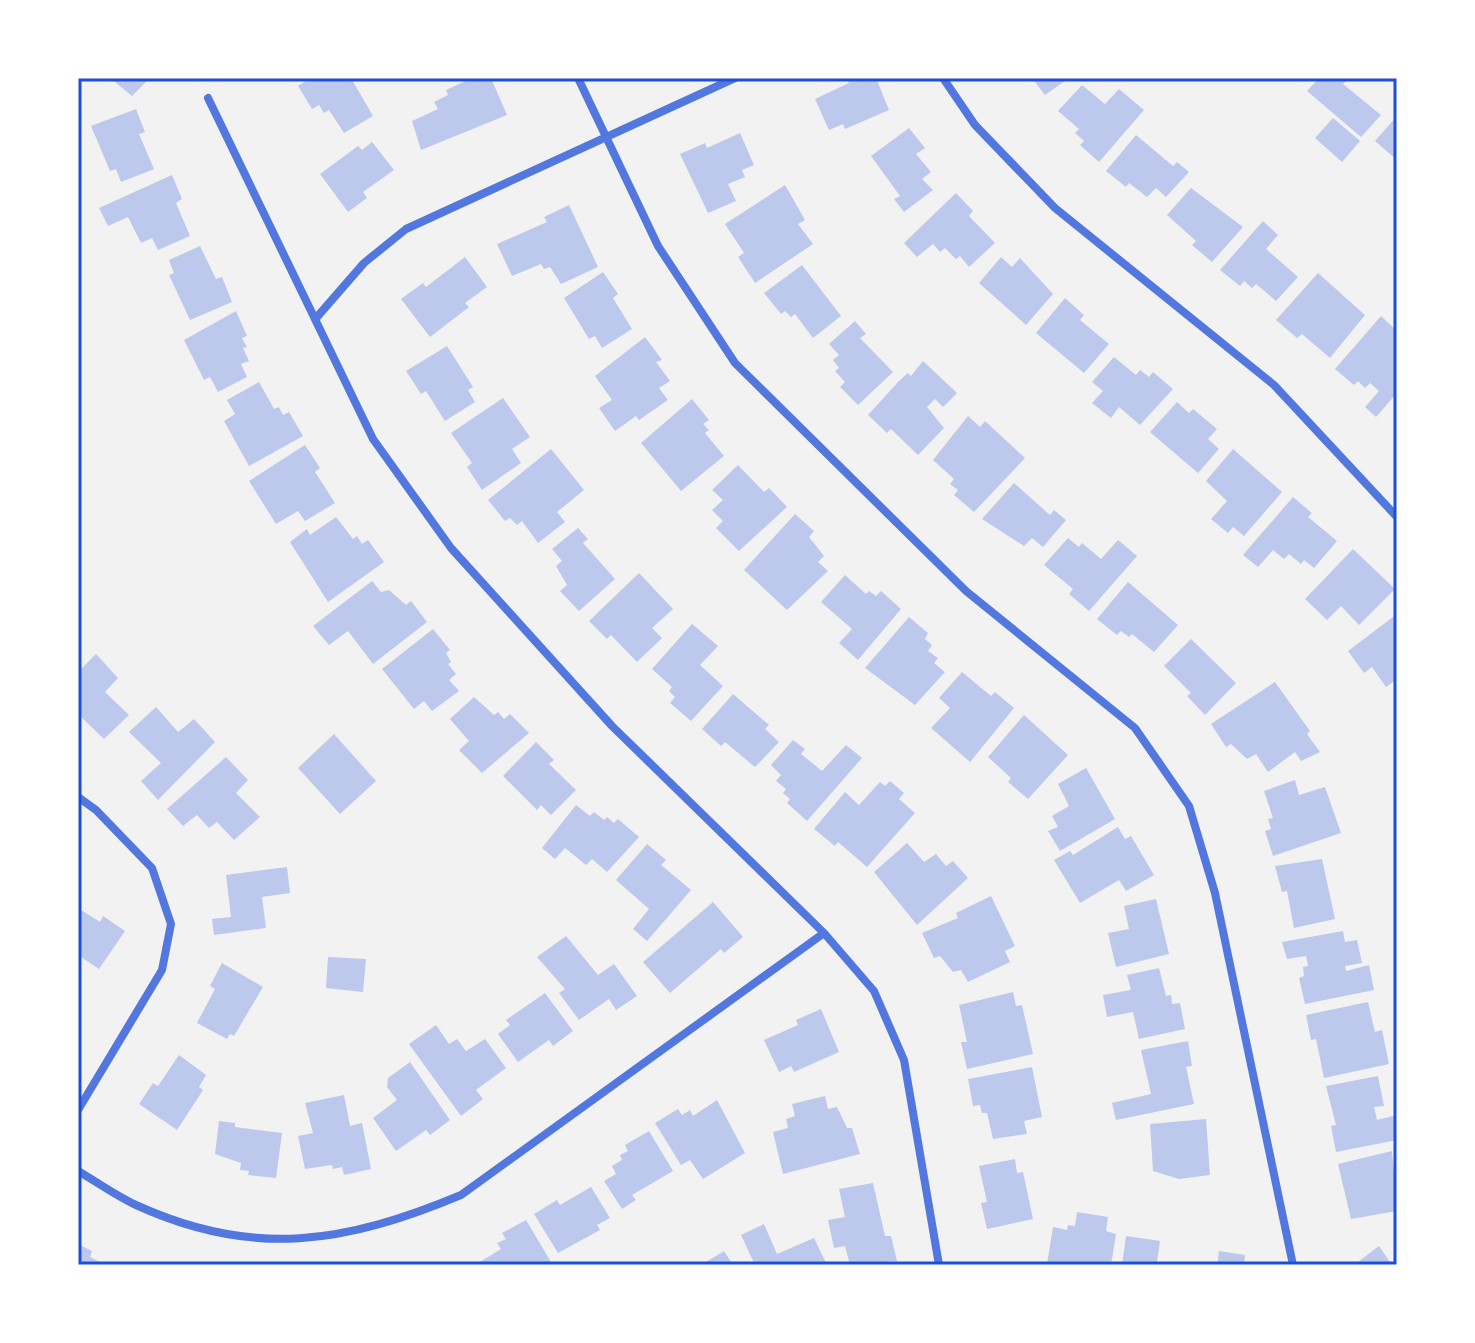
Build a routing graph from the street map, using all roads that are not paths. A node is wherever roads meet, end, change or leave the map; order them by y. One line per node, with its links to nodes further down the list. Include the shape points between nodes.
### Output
1 (578, 78): 5 (street)
2 (735, 78): 5 (street)
3 (943, 78): 7 (street, via 975,125 1055,208 1274,385)
4 (208, 98): 6 (street)
5 (605, 138): 6 (street, via 406,229 364,263); 13 (street, via 658,246 735,363 966,591 1135,728 1189,806 1215,893)
6 (317, 317): 9 (street, via 373,439 451,548 612,726)
7 (1397, 517)
8 (78, 797): 10 (street, via 152,868 171,924 162,970)
9 (824, 933): 11 (street, via 461,1195 397,1221 335,1237 273,1239 214,1233 135,1205); 12 (street, via 874,991 904,1060)
10 (78, 1110)
11 (78, 1171)
12 (939, 1265)
13 (1293, 1265)

